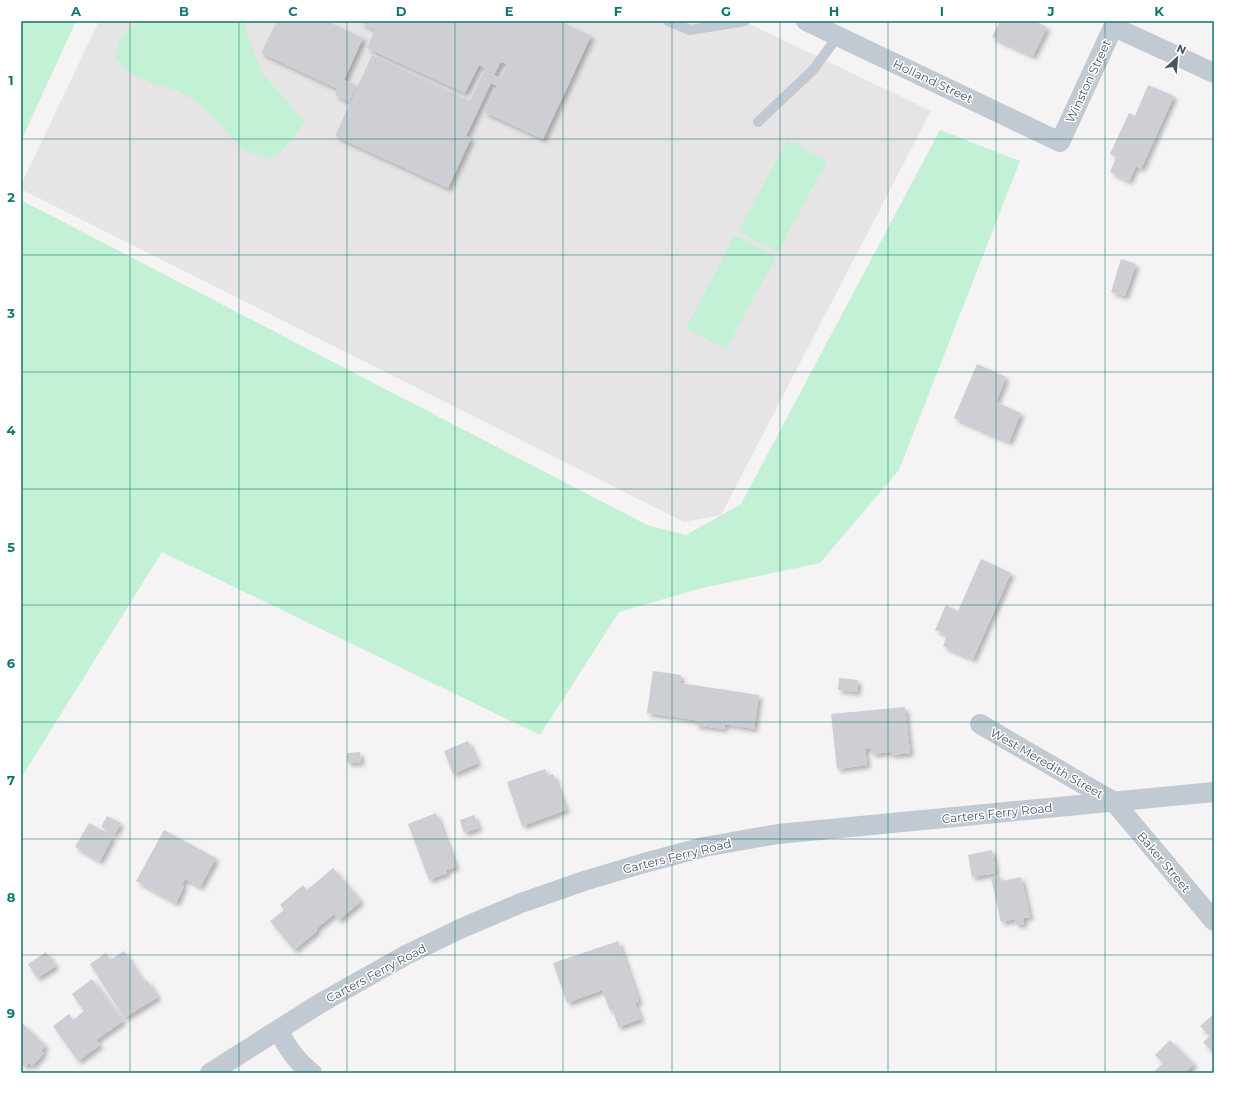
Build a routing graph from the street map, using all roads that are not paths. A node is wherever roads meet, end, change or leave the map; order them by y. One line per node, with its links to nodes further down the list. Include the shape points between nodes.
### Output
1 (668, 21): 2 (lane, via 690,30)
2 (745, 21)
3 (806, 21): 5 (street, Holland Street)
4 (1115, 24): 6 (street); 8 (street, Winston Street)
5 (838, 36): 7 (lane, via 813,70); 8 (street, Holland Street)
6 (1214, 73)
7 (758, 122)
8 (1060, 142)
9 (980, 724): 11 (street, West Meredith Street)
10 (1214, 792): 11 (street, Carters Ferry Road)
11 (1114, 802): 12 (street, Baker Street); 13 (street, Carters Ferry Road, via 778,834 704,847 644,863 521,903 462,928 406,955)
12 (1214, 921)
13 (278, 1030): 14 (street, Carters Ferry Road); 15 (street, via 295,1058)
14 (210, 1073)
15 (312, 1073)

